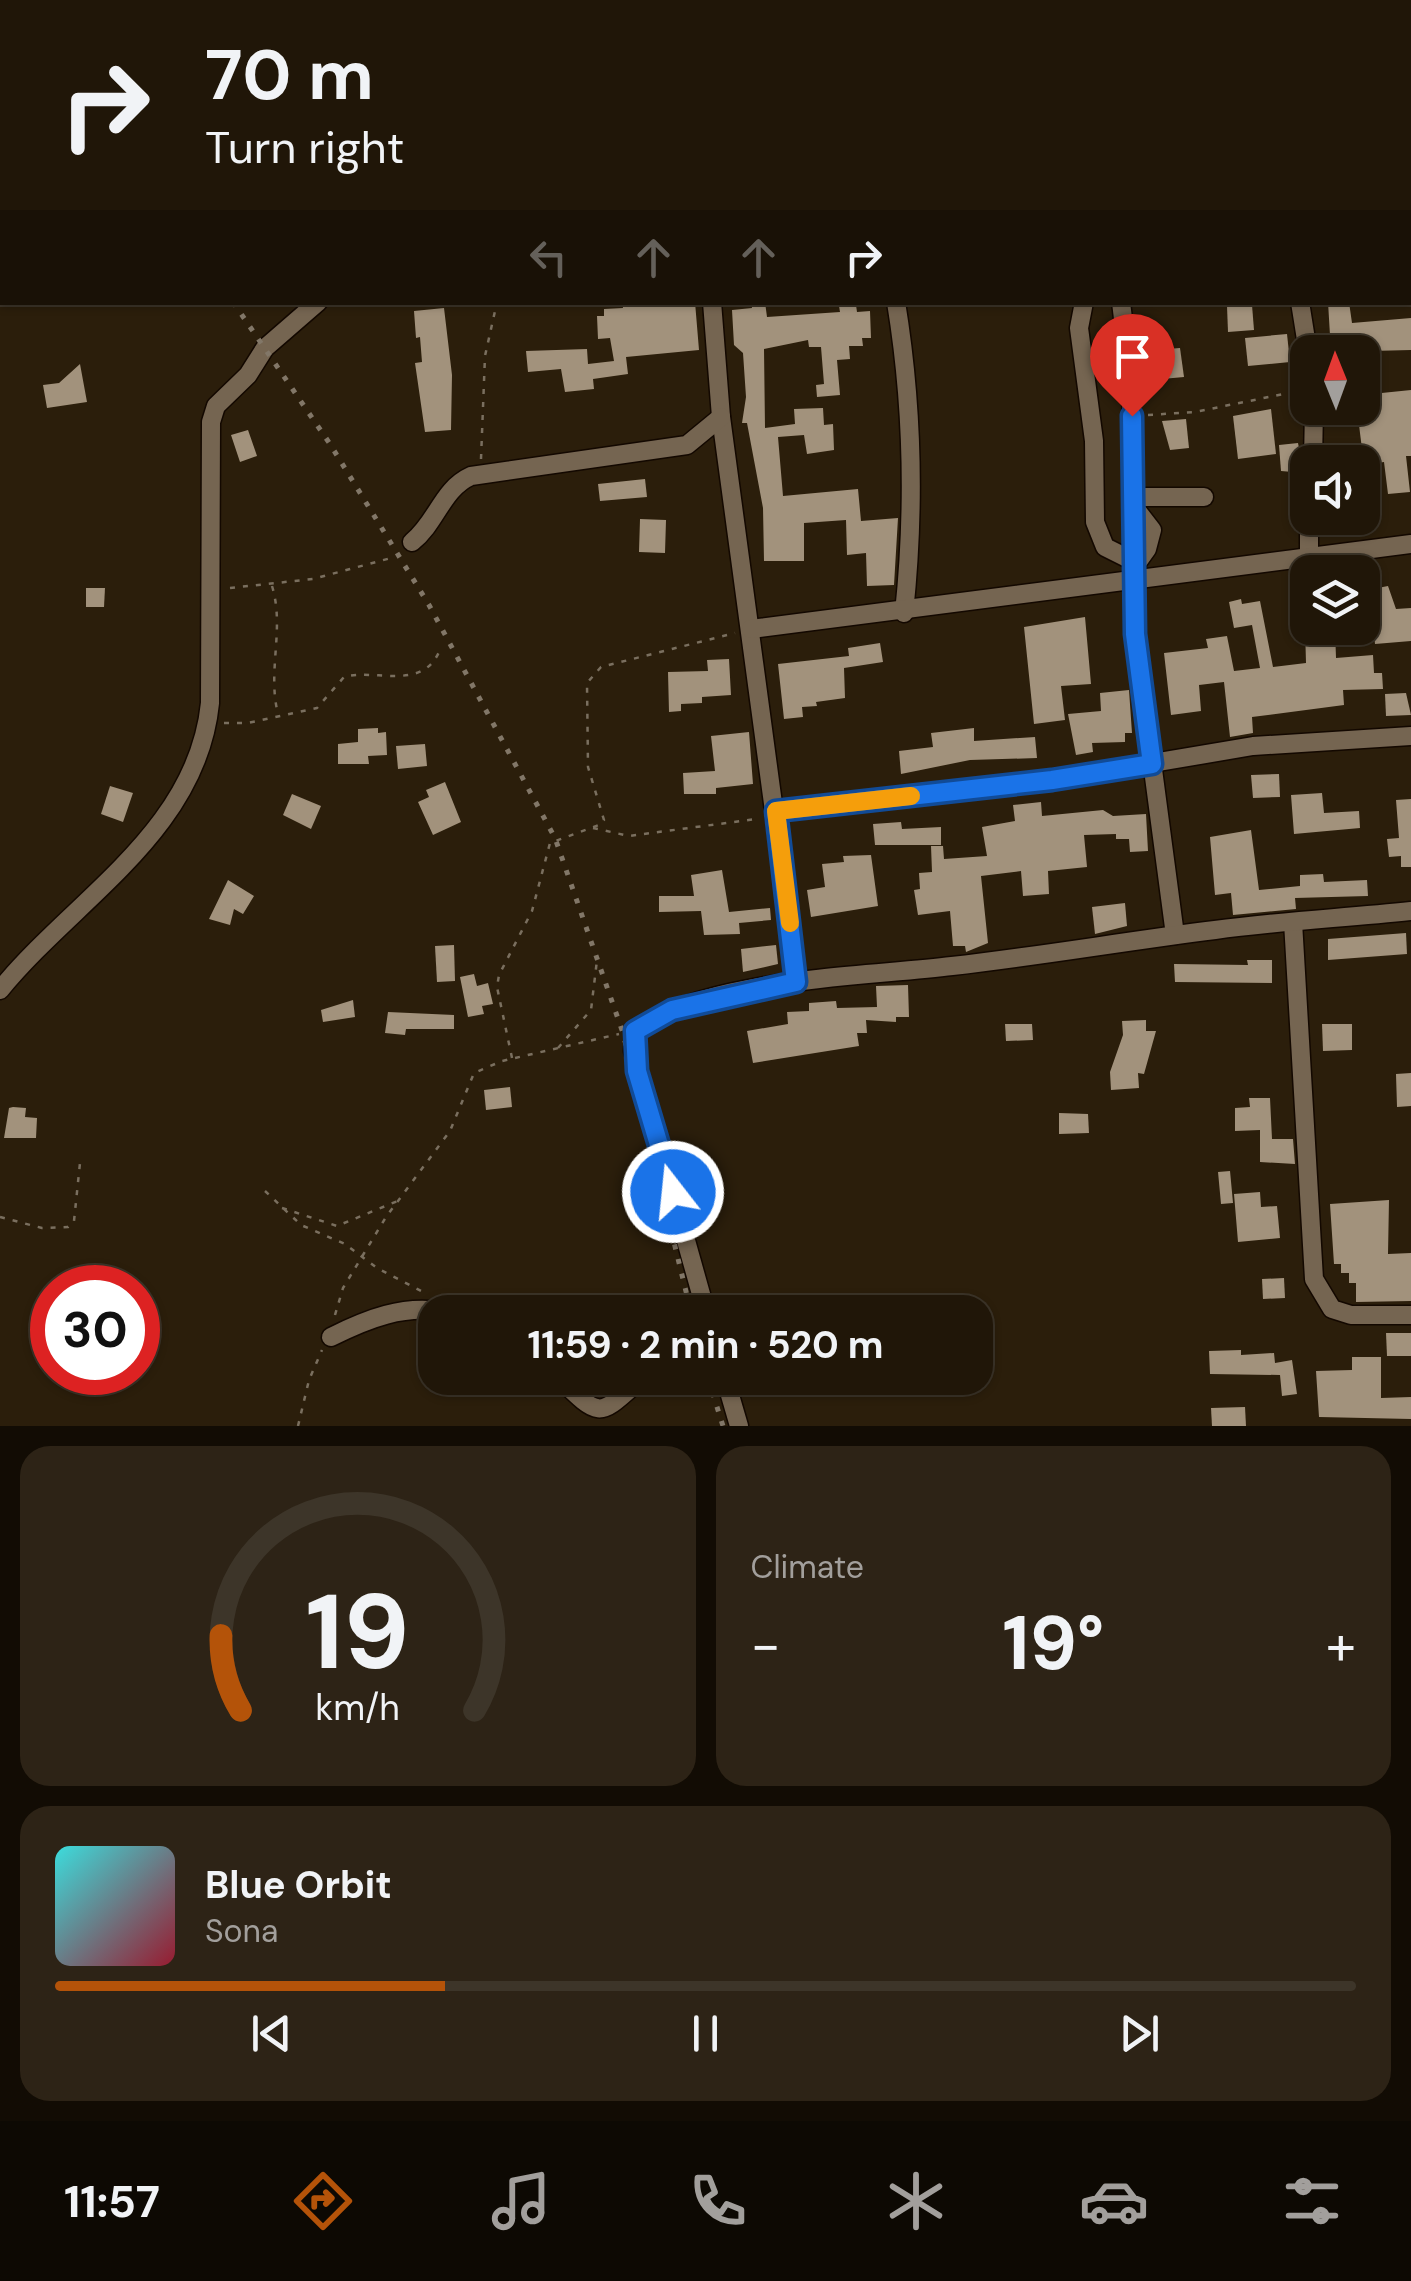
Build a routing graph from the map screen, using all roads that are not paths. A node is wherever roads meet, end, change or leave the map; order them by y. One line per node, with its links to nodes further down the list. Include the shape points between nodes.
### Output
1 (314, 305): 25 (street, via 264,348 216,406 211,422 208,721 193,765 147,842)
2 (712, 305): 8 (street)
3 (896, 305): 16 (street, via 913,525)
4 (1083, 305): 15 (street, via 1079,328 1094,441 1094,522 1105,547)
5 (1121, 305): 10 (street)
6 (1300, 305): 7 (street)
7 (1305, 335)
8 (721, 417): 12 (street, via 686,445 478,475 453,486 430,527); 17 (street)
9 (1204, 497): 10 (street)
10 (1134, 502): 15 (street)
11 (1309, 535): 14 (street)
12 (412, 542)
13 (1411, 544): 14 (street)
14 (1309, 554): 15 (street)
15 (1137, 572): 16 (street); 19 (street, via 1135,634)
16 (904, 613): 17 (street)
17 (751, 630): 20 (street)
18 (1411, 736): 19 (street, via 1253,746)
19 (1152, 764): 20 (street); 23 (street)
20 (777, 814): 24 (street)
21 (1411, 911): 22 (street)
22 (1293, 922): 23 (street); 28 (street, via 1314,1279 1332,1308 1350,1315)
23 (1175, 935): 24 (street)
24 (796, 982): 26 (street, via 672,1010 635,1031 637,1071)
25 (0, 990)
26 (701, 1295)
27 (418, 1310): 29 (street, via 380,1315)
28 (1411, 1315)
29 (331, 1337)
30 (575, 1395): 33 (street)
31 (624, 1395): 34 (street)
32 (730, 1395): 37 (street)
33 (583, 1404): 34 (street); 35 (street)
34 (614, 1405): 36 (street)
35 (592, 1426)
36 (609, 1426)
37 (739, 1426)

